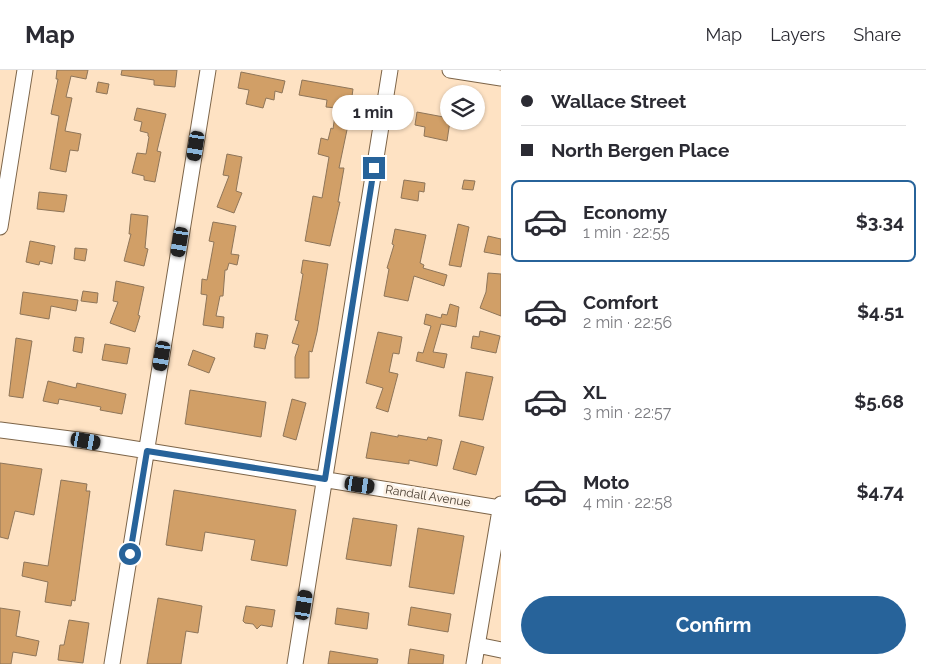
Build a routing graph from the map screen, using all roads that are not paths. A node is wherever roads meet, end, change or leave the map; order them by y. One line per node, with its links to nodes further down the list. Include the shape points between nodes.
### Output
1 (25, 70): 6 (street)
2 (208, 70): 8 (street)
3 (390, 70): 9 (street)
4 (450, 70): 5 (street)
5 (501, 78)
6 (0, 227)
7 (0, 430): 8 (street, Randall Avenue)
8 (147, 451): 9 (street, Randall Avenue); 13 (street)
9 (325, 479): 10 (street, Randall Avenue); 14 (street)
10 (501, 506): 11 (street)
11 (477, 645): 12 (street); 15 (street)
12 (501, 650)
13 (112, 664)
14 (295, 664)
15 (474, 664)

